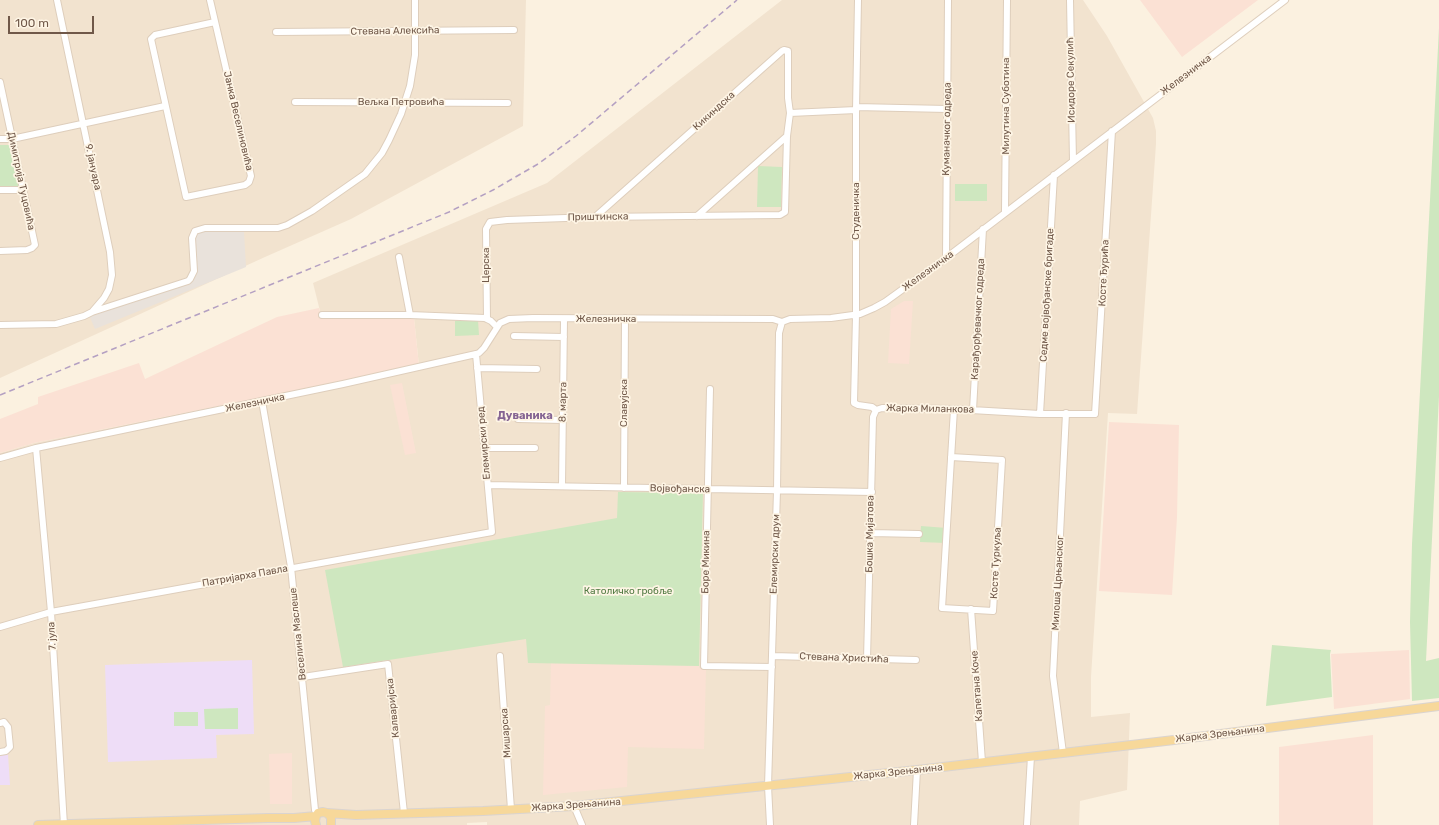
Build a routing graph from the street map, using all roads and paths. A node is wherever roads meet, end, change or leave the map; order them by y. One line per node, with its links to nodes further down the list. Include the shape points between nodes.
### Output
1 (57, 0): 21 (street, 9. јануара)
2 (210, 0): 9 (street, Јанка Веселиновића)
3 (415, 0): 11 (street)
4 (858, 0): 18 (street, Студеничка)
5 (948, 0): 19 (street, Куманачког одреда)
6 (1007, 0): 30 (street, Милутина Суботина)
7 (1070, 0): 26 (street, Исидоре Секулић)
8 (1285, 0): 22 (street, Железничка)
9 (215, 22): 17 (street, Јанка Веселиновића, via 155,35 150,39); 17 (street, Јанка Веселиновића, via 251,176 249,182 186,197)
10 (514, 30): 11 (street, Стевана Алексића)
11 (416, 31): 12 (street, Стевана Алексића); 15 (street, via 414,63)
12 (276, 32)
13 (0, 82): 25 (street, Димитрија Туцовића)
14 (295, 102): 15 (street, Вељка Петровића)
15 (405, 102): 16 (street, Вељка Петровића); 38 (street, via 389,140 370,168 360,178 312,211 278,228 205,228 196,231 192,238 194,271 188,281)
16 (508, 103)
17 (165, 106): 21 (street)
18 (856, 108): 19 (street); 20 (street); 41 (street, Студеничка)
19 (947, 109): 37 (street, Куманачког одреда)
20 (790, 113): 23 (street, Приштинска); 32 (street, Кикиндска, via 789,53 784,50)
21 (84, 123): 25 (street); 38 (street, 9. јануара, via 110,252 112,275 107,294)
22 (1112, 131): 26 (street, Железничка); 60 (street, Косте Ђурића)
23 (787, 136): 31 (street); 31 (street, Приштинска, via 785,212 780,215)
24 (0, 140): 25 (street)
25 (12, 140): 29 (street, Димитрија Туцовића)
26 (1072, 161): 27 (street, Железничка)
27 (1054, 175): 30 (street, Железничка); 59 (street, Седме војвођанске бригаде)
28 (0, 190): 29 (street)
29 (23, 190): 35 (street, Димитрија Туцовића, via 34,247 26,250)
30 (1005, 212): 34 (street, Железничка)
31 (697, 216): 32 (street, Приштинска)
32 (595, 217): 33 (street, Приштинска)
33 (500, 220): 44 (street, Церска, via 490,222 486,229)
34 (983, 229): 37 (street, Железничка); 57 (street, Карађорђевачког одреда)
35 (0, 251)
36 (399, 257): 40 (street)
37 (946, 258): 41 (street, Железничка, via 885,302)
38 (92, 312): 46 (street, 9. јануара, via 56,324)
39 (322, 315): 40 (street)
40 (410, 315): 44 (street)
41 (856, 315): 45 (street, Железничка, via 790,319); 56 (street, Жарка Миланкова, via 854,403)
42 (564, 318): 43 (street, Железничка); 47 (street, Железничка, via 513,319 500,323); 49 (street, 8. марта)
43 (624, 318): 45 (street, Железничка, via 773,319); 70 (street, Славујска)
44 (487, 319): 47 (street)
45 (782, 322): 72 (street, Елемирски друм, via 779,333)
46 (0, 325)
47 (497, 327): 50 (street, via 484,348)
48 (514, 336): 49 (street)
49 (564, 337): 62 (street, 8. марта)
50 (476, 354): 51 (street, Елемирски ред); 54 (street, Железничка)
51 (477, 368): 52 (street); 64 (street, Елемирски ред)
52 (537, 369)
53 (710, 389): 71 (street, Боре Микина)
54 (262, 401): 63 (street, Железничка); 77 (street, Веселина Маслеше)
55 (954, 409): 56 (street, Жарка Миланкова); 57 (street, Жарка Миланкова); 66 (street, Косте Туркуља)
56 (876, 410): 73 (street, Бошка Мијатова, via 873,417)
57 (973, 410): 59 (street, Жарка Миланкова)
58 (1066, 413): 59 (street, Жарка Миланкова); 60 (street, Жарка Миланкова); 90 (street, Милоша Црњанског, via 1053,676)
59 (1040, 414)
60 (1095, 414)
61 (518, 420): 62 (street)
62 (563, 420): 69 (street, 8. марта)
63 (36, 448): 67 (street, Железничка); 79 (street, 7. јула)
64 (484, 448): 65 (street); 68 (street, Елемирски ред)
65 (535, 448)
66 (951, 457): 78 (street, Косте Туркуља, via 942,608); 78 (street, Косте Туркуља, via 1002,460 993,611)
67 (0, 458)
68 (488, 485): 69 (street, Војвођанска); 74 (street, Елемирски ред)
69 (562, 486): 70 (street, Војвођанска)
70 (624, 488): 71 (street, Војвођанска)
71 (708, 490): 72 (street, Војвођанска); 85 (street, Боре Микина, via 704,666)
72 (777, 491): 73 (street, Војвођанска); 82 (street, Елемирски друм)
73 (872, 492): 75 (street, Бошка Мијатова)
74 (492, 532): 77 (street, Патријарха Павла)
75 (870, 533): 76 (street); 83 (street, Бошка Мијатова)
76 (919, 534)
77 (292, 567): 79 (street, Патријарха Павла); 86 (street, Веселина Маслеше)
78 (971, 610): 92 (street, Капетана Коче)
79 (51, 612): 80 (street, Патријарха Павла); 102 (street, 7. јула)
80 (0, 627)
81 (500, 656): 96 (street, Мишарска)
82 (772, 656): 83 (street, Стевана Христића); 85 (street, Елемирски друм)
83 (867, 659): 84 (street, Стевана Христића)
84 (916, 660)
85 (772, 667): 94 (street, Елемирски друм)
86 (303, 677): 97 (street, Веселина Маслеше, via 314,797); 98 (street, Калваријска, via 388,664)
87 (1439, 706): 90 (main road, Жарка Зрењанина)
88 (0, 723): 89 (street, via 4,722 8,727 10,747)
89 (0, 752)
90 (1063, 753): 91 (main road, Жарка Зрењанина)
91 (1031, 756): 92 (main road, Жарка Зрењанина); 108 (street)
92 (982, 762): 93 (main road, Жарка Зрењанина)
93 (917, 770): 94 (main road, Жарка Зрењанина); 107 (street)
94 (768, 786): 95 (main road, Жарка Зрењанина); 106 (street, Елемирски друм)
95 (574, 806): 96 (main road, Жарка Зрењанина); 105 (street)
96 (511, 810): 98 (main road, Жарка Зрењанина)
97 (321, 814): 99 (main road, Жарка Зрењанина); 100 (main road, Жарка Зрењанина); 103 (main road, Жарка Зрењанина); 104 (main road, Жарка Зрењанина, via 331,817)
98 (404, 814): 99 (main road, Жарка Зрењанина)
99 (356, 815): 104 (main road, Жарка Зрењанина)
100 (294, 818): 102 (main road, Жарка Зрењанина); 103 (main road, Жарка Зрењанина)
101 (38, 825): 102 (main road, Жарка Зрењанина)
102 (64, 825)
103 (315, 825)
104 (331, 825)
105 (582, 825)
106 (770, 825)
107 (914, 825)
108 (1027, 825)

